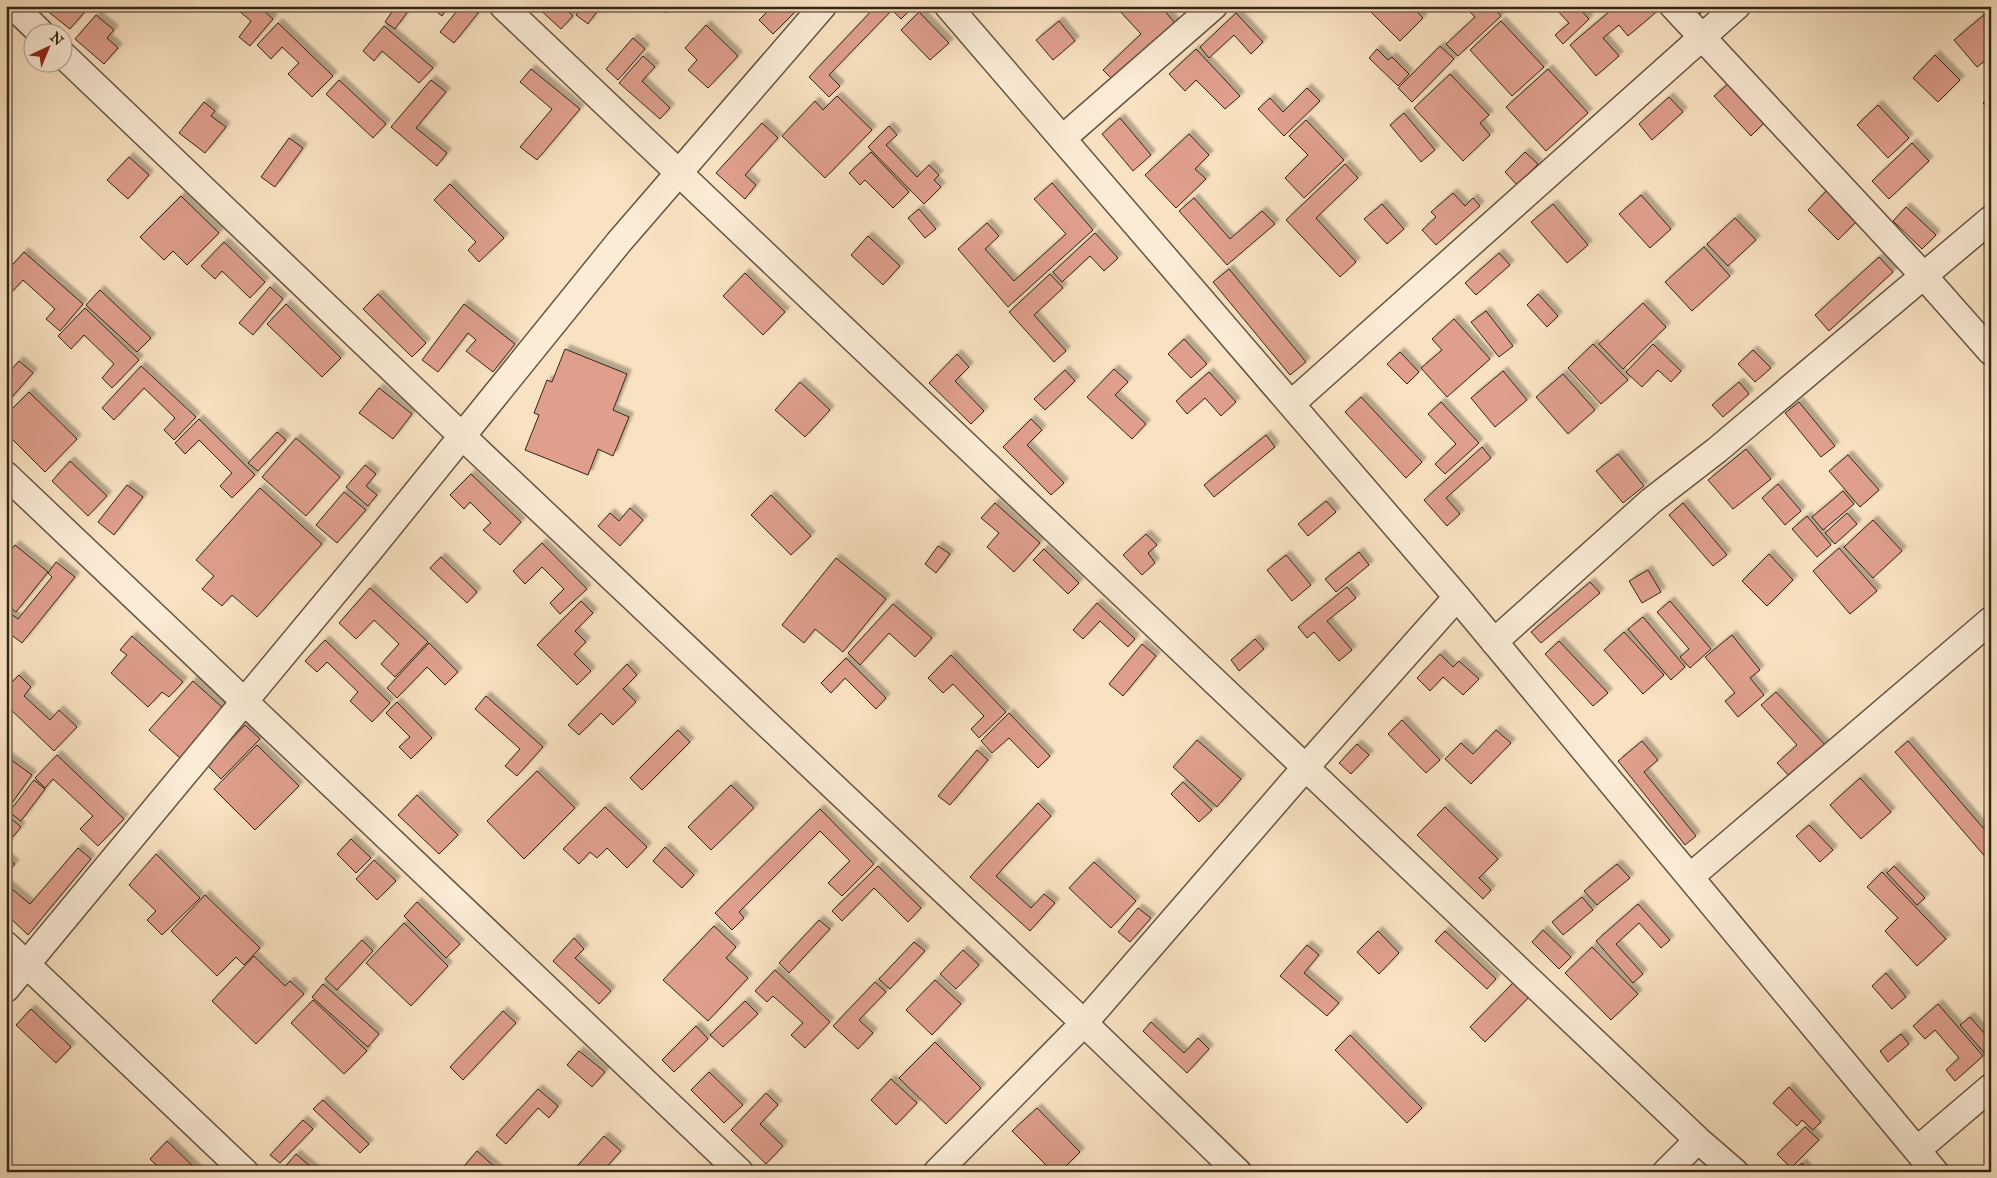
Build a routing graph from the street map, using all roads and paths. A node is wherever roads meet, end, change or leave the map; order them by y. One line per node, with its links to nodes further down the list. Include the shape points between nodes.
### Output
1 (13, 6): 8 (street)
2 (503, 6): 12 (street)
3 (823, 6): 12 (street)
4 (948, 6): 11 (street)
5 (1214, 6): 11 (street)
6 (1672, 6): 9 (street)
7 (1736, 6): 9 (street)
8 (30, 22)
9 (1702, 37): 14 (street); 16 (street)
10 (72, 64): 17 (street)
11 (1063, 138): 16 (street)
12 (679, 174): 17 (street, via 619,242); 23 (street)
13 (1991, 219): 14 (street)
14 (1924, 275): 15 (street); 21 (street, via 1717,450 1651,501)
15 (1991, 352)
16 (1291, 404): 19 (street)
17 (462, 436): 22 (street); 28 (street)
18 (6, 475): 22 (street)
19 (1457, 597): 21 (street); 23 (street)
20 (1991, 620): 24 (street)
21 (1494, 642): 24 (street)
22 (244, 700): 26 (street); 33 (street)
23 (1305, 768): 28 (street); 30 (street)
24 (1690, 877): 31 (street)
25 (6, 945): 26 (street)
26 (27, 964): 27 (street); 32 (street)
27 (6, 989)
28 (1084, 1023): 34 (street); 35 (street)
29 (1991, 1087): 31 (street)
30 (1698, 1140): 36 (street); 37 (street)
31 (1917, 1150): 38 (street)
32 (246, 1172)
33 (740, 1172)
34 (937, 1172)
35 (1238, 1172)
36 (1666, 1172)
37 (1735, 1172)
38 (1935, 1172)

